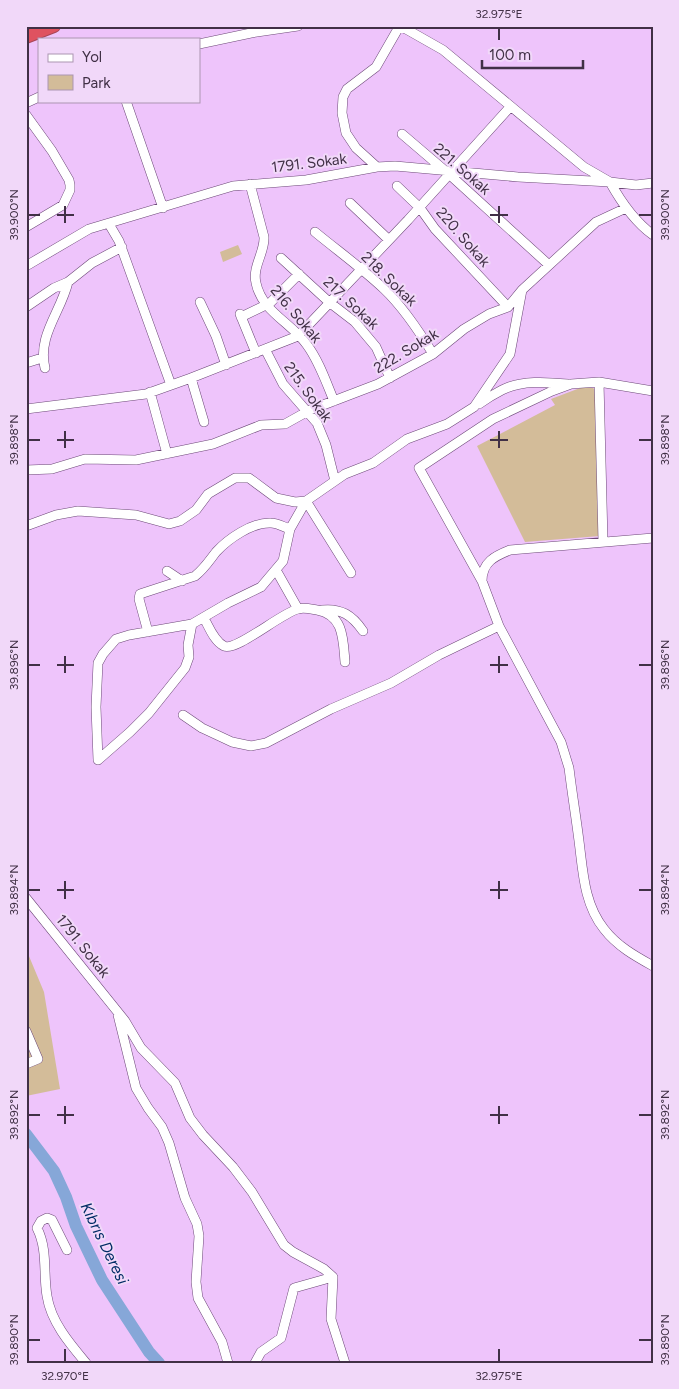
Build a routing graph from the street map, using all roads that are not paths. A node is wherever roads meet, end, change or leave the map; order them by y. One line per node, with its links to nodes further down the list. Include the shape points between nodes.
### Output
1 (54, 26): 4 (highway)
2 (298, 26): 5 (street)
3 (397, 27): 9 (street, 1791. Sokak, via 443,50); 12 (street, via 376,67 342,96 346,133 356,148)
4 (26, 37)
5 (200, 44)
6 (38, 97): 8 (street)
7 (126, 102): 19 (street)
8 (26, 103)
9 (510, 107): 13 (street); 14 (street, 1791. Sokak, via 584,167)
10 (26, 115): 23 (street, via 52,151 70,190 63,205)
11 (402, 134): 13 (street, 221. Sokak)
12 (377, 167): 13 (street, 1791. Sokak); 16 (street, 1791. Sokak, via 306,180)
13 (449, 172): 14 (street, 1791. Sokak); 20 (street); 29 (street, 221. Sokak)
14 (610, 182): 15 (street, 1791. Sokak); 21 (street)
15 (653, 183)
16 (250, 184): 19 (street, 1791. Sokak, via 233,186); 37 (street, 216. Sokak, via 264,237 255,280)
17 (397, 186): 20 (street, 220. Sokak)
18 (350, 203): 26 (street)
19 (163, 208): 22 (street, 1791. Sokak)
20 (420, 208): 26 (street); 39 (street, 220. Sokak, via 435,229)
21 (626, 208): 25 (street); 29 (street, 222. Sokak, via 596,222)
22 (109, 224): 27 (street); 30 (street, 1791. Sokak, via 89,229)
23 (26, 226)
24 (315, 232): 31 (street, 218. Sokak)
25 (653, 235)
26 (389, 240): 31 (street)
27 (122, 247): 33 (street, via 92,263); 51 (street)
28 (281, 258): 32 (street, 217. Sokak)
29 (549, 265): 34 (street, 222. Sokak)
30 (26, 266)
31 (360, 269): 36 (street); 42 (street, 218. Sokak, via 405,312)
32 (299, 274): 36 (street, 217. Sokak); 37 (street)
33 (68, 282): 38 (street); 43 (street, via 49,327)
34 (522, 290): 39 (street, 222. Sokak); 55 (street, via 510,354)
35 (200, 302): 45 (street)
36 (329, 302): 40 (street); 48 (street, 217. Sokak, via 355,322 376,347)
37 (267, 305): 40 (street, 216. Sokak); 41 (street, 215. Sokak, via 240,314)
38 (26, 307)
39 (508, 307): 42 (street, 222. Sokak, via 464,329)
40 (298, 336): 41 (street); 54 (street, 216. Sokak, via 307,344)
41 (261, 351): 45 (street); 57 (street, 215. Sokak, via 282,384)
42 (433, 354): 48 (street, 222. Sokak)
43 (42, 358): 44 (street); 46 (street)
44 (26, 363)
45 (226, 364): 47 (street)
46 (45, 368)
47 (191, 378): 51 (street); 58 (street)
48 (390, 378): 54 (street, 222. Sokak)
49 (599, 382): 50 (street); 52 (street); 66 (street)
50 (571, 384): 55 (street, via 521,384 504,389); 71 (street, via 493,418 419,468)
51 (170, 385): 53 (street)
52 (653, 391)
53 (150, 392): 56 (street); 59 (street)
54 (334, 401): 57 (street, 222. Sokak)
55 (474, 407): 61 (street, via 447,424 408,439 373,463)
56 (26, 409)
57 (307, 412): 59 (street, 222. Sokak, via 284,424 261,425 213,444); 61 (street, 215. Sokak, via 317,423 326,445)
58 (204, 422)
59 (167, 454): 60 (street, via 136,460 85,459 52,469)
60 (26, 470)
61 (335, 481): 62 (street)
62 (306, 501): 63 (street, via 276,498 249,478 235,478 208,494 196,510 169,524 136,516 78,511); 64 (street); 69 (street)
63 (26, 526)
64 (290, 529): 67 (street, via 283,561); 70 (street, via 273,523 249,529 225,543 202,571)
65 (653, 538): 66 (street)
66 (603, 542): 71 (street, via 510,550 486,563)
67 (276, 570): 72 (street); 74 (street, via 261,587)
68 (167, 571): 70 (street)
69 (351, 573)
70 (182, 581): 78 (street, via 140,594)
71 (482, 581): 76 (street)
72 (298, 608): 73 (street); 74 (street, via 233,647 224,646 214,637)
73 (319, 611): 77 (street, via 333,609 348,614); 79 (street, via 335,618 343,637)
74 (204, 618): 75 (street)
75 (192, 624): 78 (street); 78 (street, via 185,668 149,713 98,760 98,663 116,639)
76 (498, 626): 80 (street, via 391,683 331,709 266,743 251,746 232,742); 82 (street, via 566,753 585,887 594,912 612,939 630,954)
77 (363, 631)
78 (148, 632)
79 (344, 662)
80 (183, 715)
81 (26, 898): 83 (street, 1791. Sokak)
82 (653, 966)
83 (117, 1012): 87 (street, 1791. Sokak, via 141,1048 175,1083 190,1118 233,1167 284,1244); 89 (street, via 136,1088 162,1127 197,1224 198,1298 222,1342)
84 (26, 1031): 85 (street, via 38,1059)
85 (26, 1064)
86 (67, 1250): 88 (street, via 52,1220 41,1221 37,1228 44,1247 49,1306 60,1328)
87 (333, 1277): 90 (street, via 294,1288 281,1338 261,1352); 91 (street, via 332,1319)
88 (86, 1363)
89 (228, 1363)
90 (255, 1363)
91 (345, 1363)

